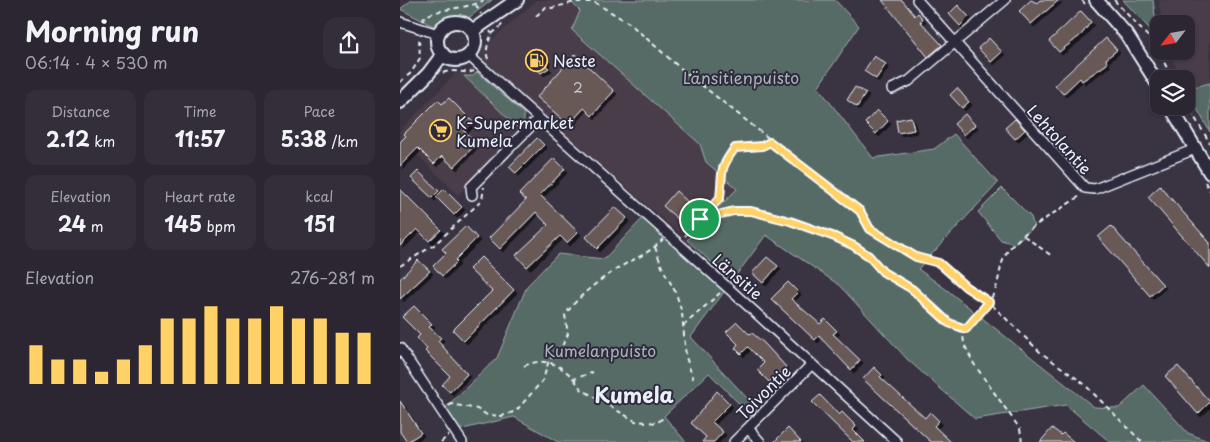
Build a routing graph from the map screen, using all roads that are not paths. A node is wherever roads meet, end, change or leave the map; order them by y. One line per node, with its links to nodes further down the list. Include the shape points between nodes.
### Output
1 (517, 0): 6 (street)
2 (918, 0): 8 (street, Lehtolantie)
3 (1005, 0): 8 (street)
4 (1092, 3): 11 (street, via 1127,35)
5 (400, 22): 7 (street)
6 (472, 31): 7 (street, via 457,22 446,25); 10 (street, via 474,42)
7 (438, 34): 9 (street, via 438,46)
8 (955, 42): 12 (street, via 909,81); 16 (street, Lehtolantie, via 1088,190)
9 (443, 54): 10 (street, via 454,60); 13 (street)
10 (468, 55): 15 (street, Länsitie)
11 (1150, 80)
12 (892, 90)
13 (400, 102)
14 (1175, 115): 16 (street)
15 (538, 119): 18 (street, via 471,187); 20 (street, Länsitie)
16 (1195, 148): 17 (street)
17 (1210, 173)
18 (472, 195)
19 (400, 348): 22 (street)
20 (812, 364): 21 (street, Toivontie); 25 (street, Länsitie)
21 (748, 428): 23 (street, Toivontie); 24 (street)
22 (462, 442)
23 (734, 442)
24 (760, 442)
25 (897, 442)

